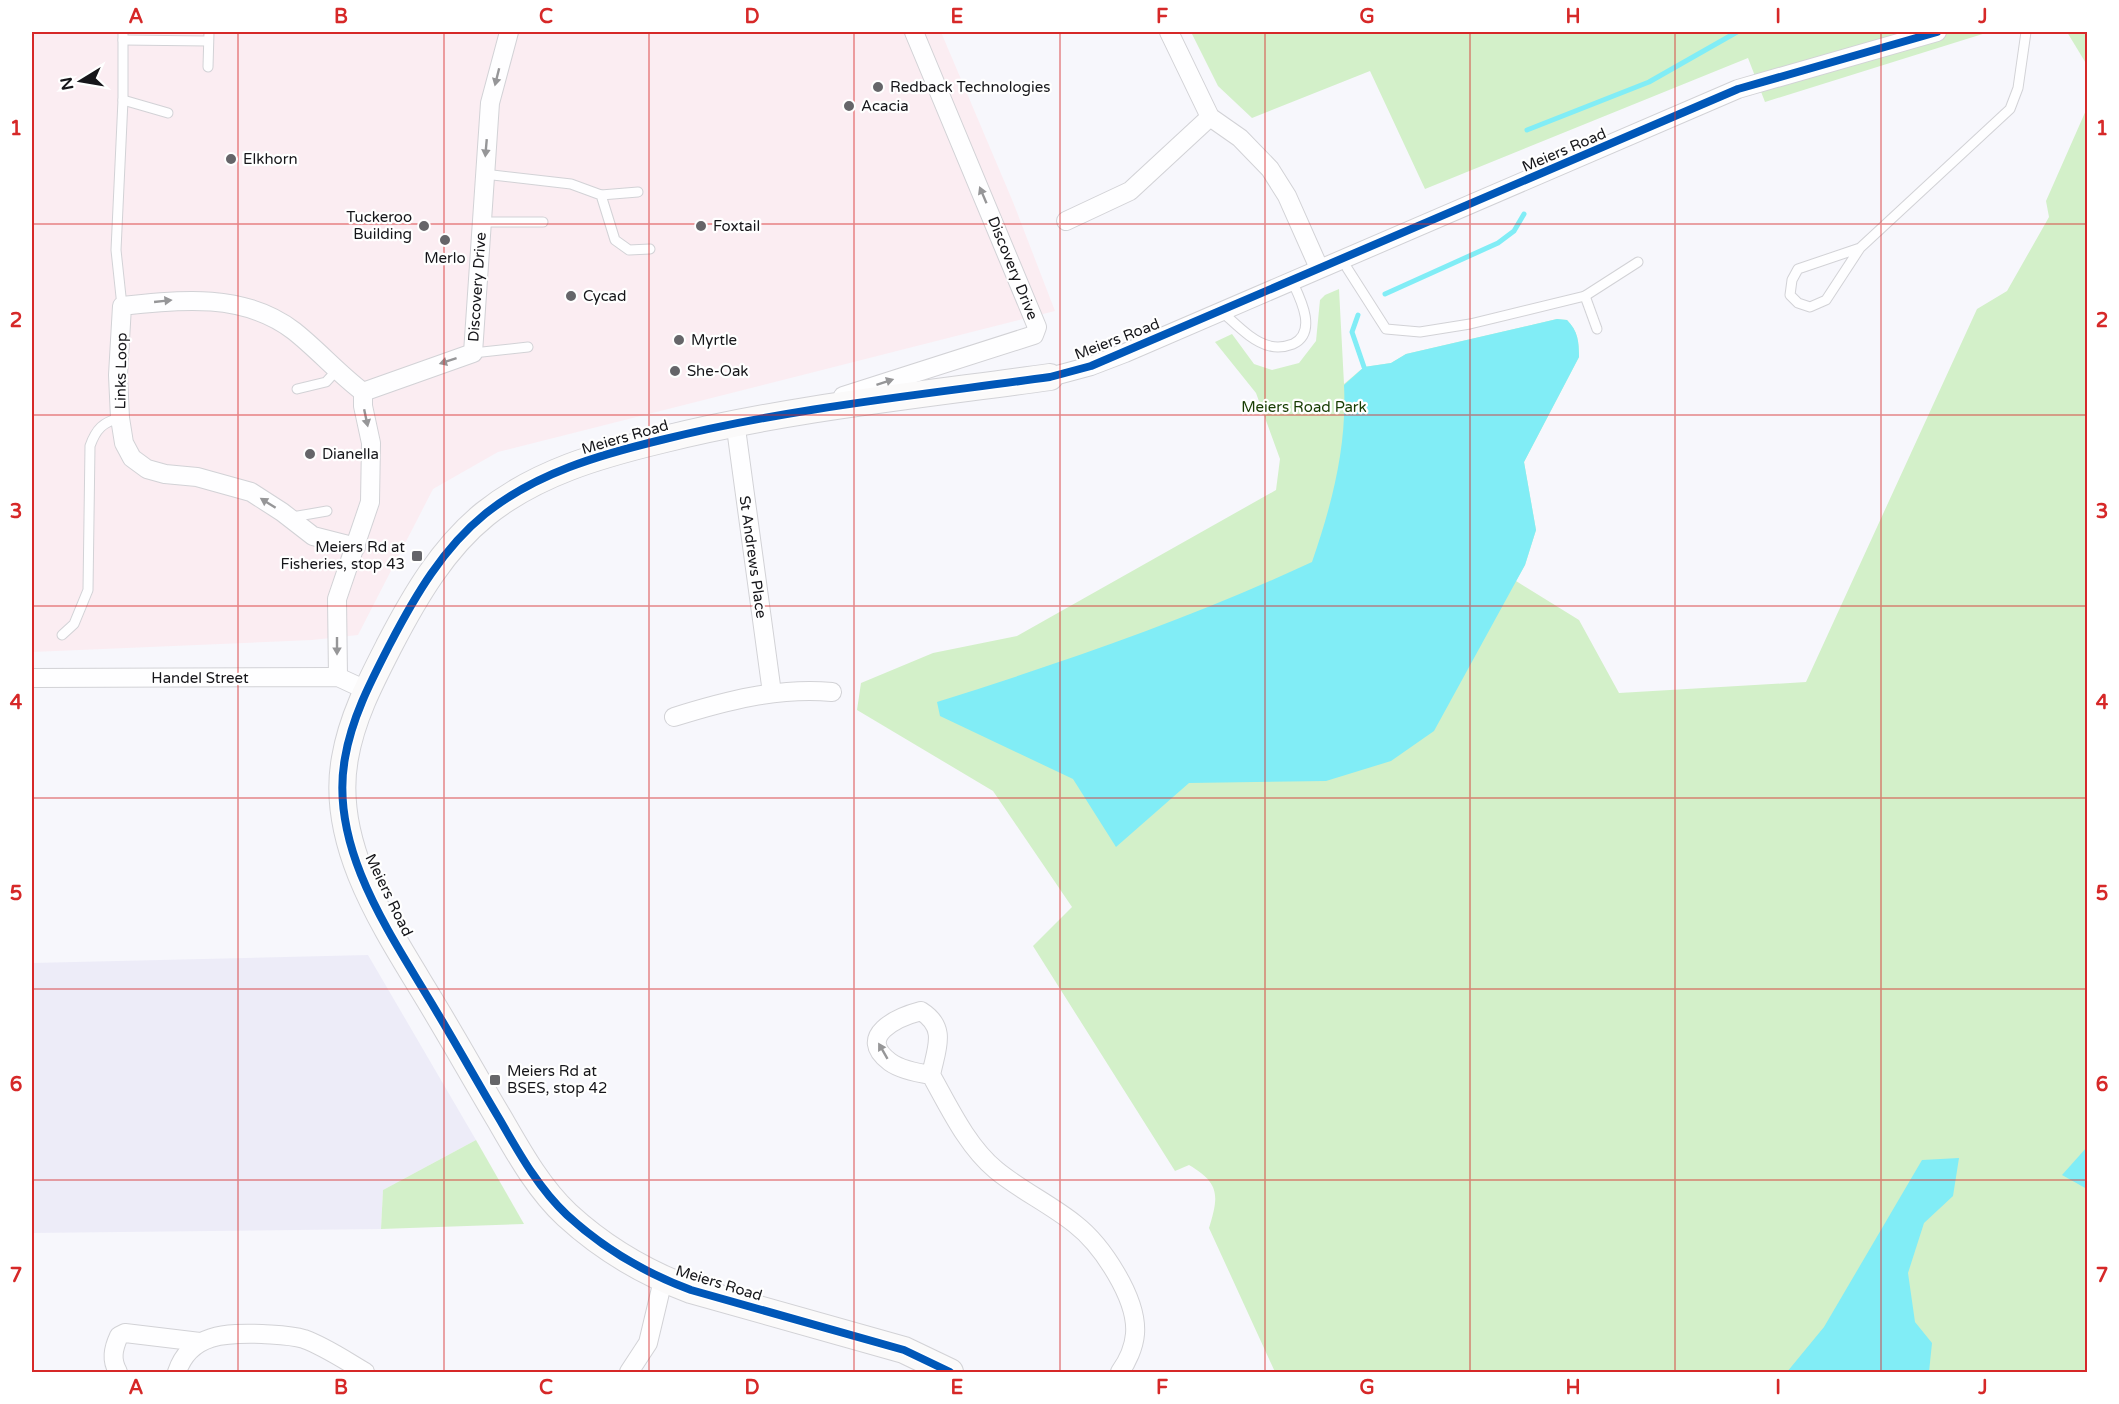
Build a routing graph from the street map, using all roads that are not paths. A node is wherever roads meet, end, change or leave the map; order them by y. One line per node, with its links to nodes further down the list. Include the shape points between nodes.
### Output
1 (509, 32): 12 (street, Discovery Drive, one-way to 12, via 490,103)
2 (914, 32): 34 (street, Discovery Drive, one-way to 2, via 1034,334 1037,327)
3 (1169, 32): 11 (street)
4 (1937, 32): 21 (street, Meiers Road, via 1738,89)
5 (2026, 32): 18 (lane, via 2018,88 2010,109)
6 (123, 36): 7 (lane); 9 (lane)
7 (209, 36): 8 (lane)
8 (208, 67)
9 (123, 100): 10 (lane); 25 (lane, via 116,250)
10 (168, 113)
11 (1210, 117): 15 (street, via 1130,191); 21 (street, via 1240,138 1270,169 1287,196)
12 (484, 174): 14 (lane, via 571,184); 16 (street, Discovery Drive)
13 (638, 192): 14 (lane)
14 (601, 195): 19 (lane, via 615,240 629,250)
15 (1066, 221)
16 (482, 222): 17 (lane); 29 (street, Discovery Drive)
17 (543, 222)
18 (1860, 248): 18 (lane, via 1826,300 1810,307 1790,295 1798,269)
19 (650, 249)
20 (1638, 262): 24 (lane)
21 (1319, 268): 23 (street, Meiers Road)
22 (1347, 268): 24 (lane, via 1386,329 1420,332 1470,324)
23 (1292, 281): 26 (street, Meiers Road); 26 (lane, via 1303,302 1306,319 1304,333 1293,344 1283,348 1269,346)
24 (1585, 296): 27 (lane)
25 (122, 306): 30 (street, one-way to 30, via 174,300 228,302 293,330); 35 (street, Links Loop)
26 (1221, 311): 31 (street, Meiers Road, via 1099,363)
27 (1597, 329)
28 (528, 347): 29 (lane)
29 (473, 353): 33 (street, Discovery Drive, one-way to 33)
30 (337, 370): 32 (lane, via 326,382); 33 (street)
31 (1050, 377): 34 (street, Meiers Road)
32 (297, 388)
33 (363, 392): 39 (street, one-way to 39, via 371,443 370,502)
34 (790, 413): 36 (street, Meiers Road)
35 (120, 418): 38 (street, Links Loop, one-way to 35, via 251,492 234,486 147,469 132,458 124,443); 40 (lane, via 101,426 90,446 88,590 74,624)
36 (735, 421): 43 (street, Meiers Road, via 615,451 538,478 486,513 454,542 411,604); 45 (street, St Andrews Place)
37 (327, 511): 38 (lane)
38 (289, 518): 39 (street, Links Loop, via 313,536)
39 (356, 548): 41 (street, one-way to 41, via 338,599)
40 (62, 635)
41 (338, 677): 42 (street, Handel Street); 43 (street, Handel Street)
42 (32, 678)
43 (366, 690): 48 (street, Meiers Road, via 344,762 343,806 355,857 382,918 526,1164 564,1213 615,1254)
44 (831, 692): 45 (street, via 800,689)
45 (772, 693): 46 (street)
46 (674, 717)
47 (931, 1076): 55 (street, via 984,1159 1077,1225 1113,1269 1132,1313 1135,1334)
48 (663, 1280): 53 (street, via 648,1343); 54 (street, Meiers Road, via 904,1350)
49 (200, 1342): 50 (street, via 125,1333 119,1336 113,1354); 51 (street, via 186,1353); 52 (street, via 209,1337 242,1334 303,1339)
50 (118, 1372)
51 (177, 1372)
52 (365, 1372)
53 (629, 1372)
54 (950, 1372)
55 (1120, 1372)

